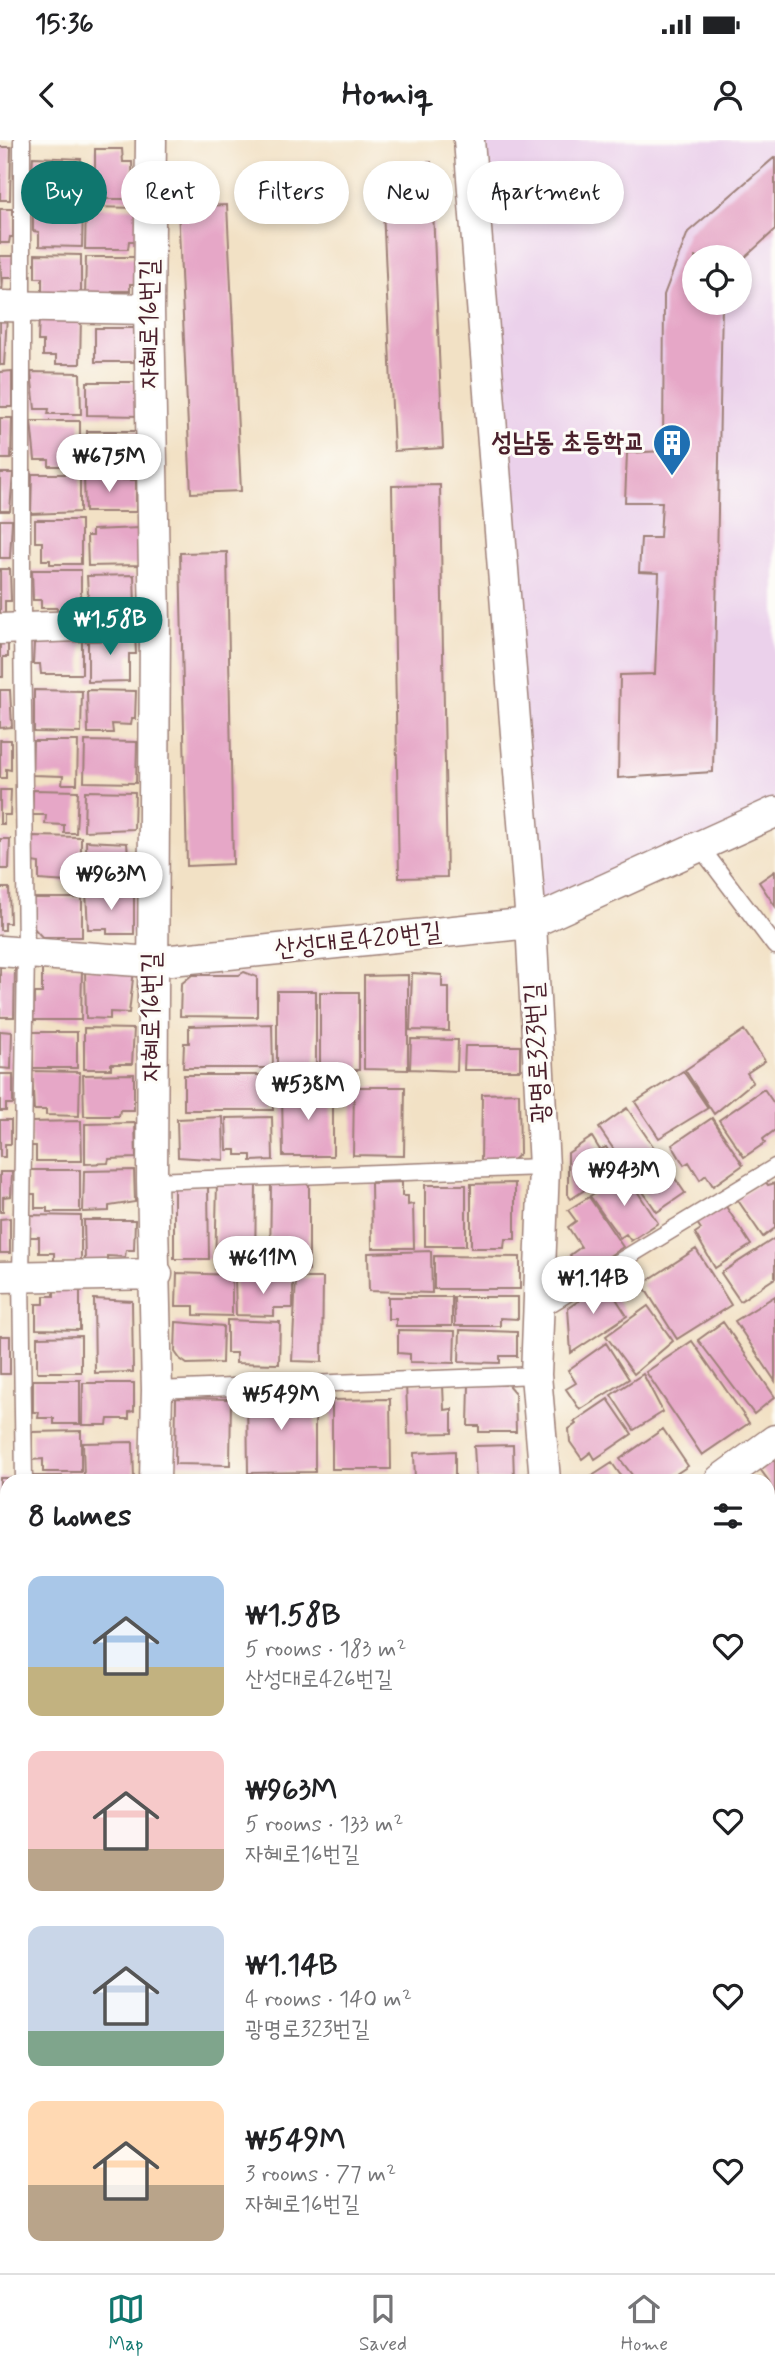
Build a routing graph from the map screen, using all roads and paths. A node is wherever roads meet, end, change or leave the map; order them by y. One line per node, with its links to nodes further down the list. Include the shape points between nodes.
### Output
1 (22, 140): 4 (lane)
2 (151, 140): 5 (street, 자혜로16번길)
3 (469, 140): 10 (street, 광명로323번길)
4 (12, 305): 5 (street); 7 (lane)
5 (149, 309): 6 (street, 자혜로16번길)
6 (155, 623): 7 (street); 13 (street, 자혜로16번길)
7 (11, 630): 12 (lane)
8 (775, 812): 9 (street, 산성대로420번길)
9 (701, 848): 10 (street, 산성대로420번길); 11 (lane)
10 (531, 923): 13 (street, 산성대로420번길); 14 (street, 광명로323번길)
11 (775, 946)
12 (13, 951): 13 (street, 산성대로420번길); 18 (lane)
13 (152, 962): 16 (street, 자혜로16번길)
14 (544, 1167): 16 (lane); 19 (street, 광명로323번길)
15 (775, 1167): 19 (lane)
16 (152, 1181): 17 (street, 자혜로16번길)
17 (156, 1274): 18 (street); 21 (street, 자혜로16번길)
18 (10, 1278): 23 (lane)
19 (540, 1310): 20 (street, 광명로323번길)
20 (536, 1375): 21 (lane); 25 (street, 광명로323번길)
21 (157, 1390): 24 (street, 자혜로16번길)
22 (775, 1440): 26 (street)
23 (24, 1474)
24 (155, 1474)
25 (544, 1474)
26 (728, 1474)

